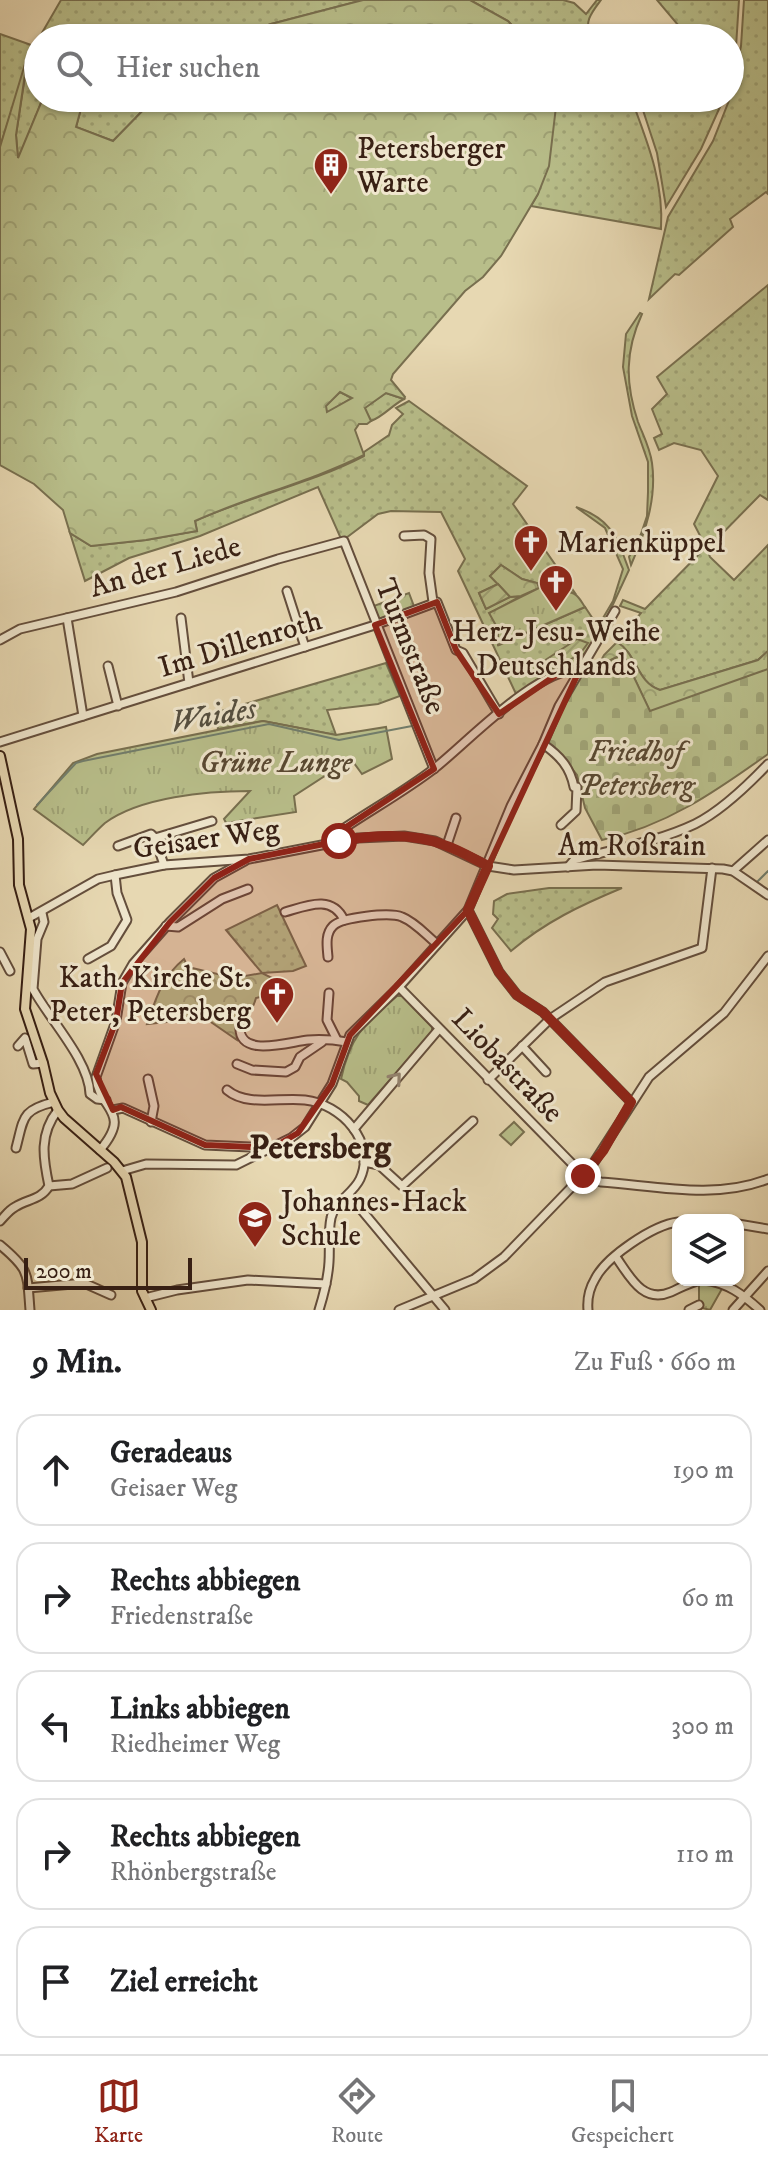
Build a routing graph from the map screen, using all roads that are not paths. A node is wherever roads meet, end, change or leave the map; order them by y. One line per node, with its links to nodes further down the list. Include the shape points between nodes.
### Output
1 (404, 536): 4 (street, via 431,539)
2 (344, 541): 6 (street, An der Liede, via 176,592); 8 (street, Turmstraße)
3 (287, 591): 10 (street)
4 (433, 602): 8 (street); 15 (street, via 456,650 463,653)
5 (615, 611): 12 (street)
6 (67, 618): 9 (street, An der Liede, via 20,629); 16 (street)
7 (181, 618): 13 (street)
8 (375, 625): 10 (street, Im Dillenroth); 21 (street, Turmstraße)
9 (0, 640)
10 (305, 647): 13 (street, Im Dillenroth)
11 (108, 666): 14 (street)
12 (580, 669): 15 (street, via 562,671); 18 (street)
13 (189, 683): 14 (street, Im Dillenroth)
14 (118, 706): 16 (street, Im Dillenroth)
15 (499, 714): 21 (street)
16 (83, 716): 17 (street, Im Dillenroth)
17 (0, 742)
18 (543, 744): 25 (street, via 571,770 577,787 576,811); 33 (street)
19 (0, 756): 22 (main road)
20 (768, 764): 34 (street, via 707,817 661,837 574,860)
21 (434, 769): 28 (street, via 337,833)
22 (3, 792): 43 (main road, via 18,839 19,885)
23 (456, 818): 29 (street)
24 (212, 821): 26 (street)
25 (561, 825)
26 (155, 838): 30 (street, via 151,834); 32 (street)
27 (768, 840): 36 (street)
28 (339, 841): 29 (street, Geisaer Weg, via 404,836); 31 (street, Geisaer Weg)
29 (447, 845): 33 (street, Geisaer Weg)
30 (118, 846)
31 (249, 859): 32 (street, Geisaer Weg); 45 (street, via 214,878)
32 (164, 865): 37 (street, Geisaer Weg)
33 (488, 866): 34 (street, Am Roßrain); 40 (street)
34 (568, 867): 35 (street, Am Roßrain)
35 (712, 868): 36 (street, Am Roßrain); 54 (street, via 702,948 605,982)
36 (733, 871): 39 (street, Am Roßrain)
37 (115, 875): 42 (street, Geisaer Weg, via 98,879); 50 (street, via 127,920 111,946)
38 (248, 889): 45 (street, via 178,927)
39 (768, 895)
40 (468, 910): 46 (street); 54 (street, via 499,972 521,998)
41 (285, 912): 44 (street, via 318,902 331,905)
42 (42, 913): 43 (street, Geisaer Weg); 68 (street, via 33,989 89,1076 90,1094)
43 (29, 918): 62 (main road, via 25,1009)
44 (344, 920): 46 (street, via 398,915); 49 (street, via 328,935)
45 (166, 926): 68 (street, via 122,983 116,1021 96,1077)
46 (437, 944): 52 (street)
47 (0, 952): 51 (street)
48 (768, 956): 69 (street, via 724,1013 655,1071)
49 (328, 957)
50 (88, 959)
51 (10, 971)
52 (399, 987): 56 (street, Liobastraße); 59 (street)
53 (329, 993): 58 (street, via 327,1020)
54 (550, 1019): 61 (street); 69 (street)
55 (240, 1025): 57 (street, via 239,1035 254,1045)
56 (439, 1029): 66 (street, Liobastraße); 75 (street, one-way to 56)
57 (324, 1040): 58 (street); 63 (street, via 286,1072)
58 (337, 1040): 59 (street)
59 (347, 1042): 70 (street)
60 (18, 1046): 62 (street, via 25,1038 30,1061)
61 (522, 1046): 64 (street); 66 (street)
62 (43, 1063): 71 (main road)
63 (237, 1064)
64 (546, 1072)
65 (148, 1079): 74 (street, via 154,1106)
66 (488, 1080): 82 (street, Liobastraße)
67 (227, 1090): 70 (street, via 240,1099)
68 (106, 1100): 72 (street)
69 (631, 1102): 82 (street)
70 (321, 1104): 75 (street); 77 (street, via 298,1133)
71 (56, 1106): 76 (street, via 35,1106 25,1114); 78 (main road); 84 (street, via 43,1147)
72 (113, 1110): 74 (street, via 123,1108); 78 (street, via 115,1127)
73 (473, 1121): 79 (street, via 406,1184 398,1186 379,1165)
74 (151, 1122): 77 (street, via 205,1145)
75 (354, 1129): 79 (street)
76 (16, 1148)
77 (272, 1148): 81 (street, via 228,1166 146,1164)
78 (100, 1150): 81 (main road)
79 (364, 1162): 85 (street)
80 (107, 1168): 84 (street, via 72,1184)
81 (122, 1171): 100 (main road, via 142,1242)
82 (583, 1176): 83 (street, via 707,1191); 98 (street, via 491,1268)
83 (768, 1179)
84 (49, 1186): 86 (street)
85 (349, 1195): 93 (street, via 331,1217); 98 (street)
86 (0, 1221)
87 (672, 1224): 91 (street, via 651,1229)
88 (744, 1225): 89 (street)
89 (768, 1229)
90 (0, 1245): 96 (street, via 22,1263)
91 (616, 1257): 94 (street, via 648,1294); 107 (street, via 596,1276)
92 (768, 1271): 99 (street)
93 (326, 1284): 100 (street, via 248,1280); 104 (street)
94 (682, 1286)
95 (727, 1286): 99 (street)
96 (28, 1288): 97 (street, via 84,1283); 102 (street)
97 (111, 1295)
98 (433, 1295): 105 (street); 106 (street)
99 (744, 1296): 109 (street); 110 (street)
100 (145, 1298): 103 (main road)
101 (699, 1305): 108 (street)
102 (30, 1310)
103 (151, 1310)
104 (319, 1310)
105 (399, 1310)
106 (445, 1310)
107 (588, 1310)
108 (689, 1310)
109 (733, 1310)
110 (760, 1310)

